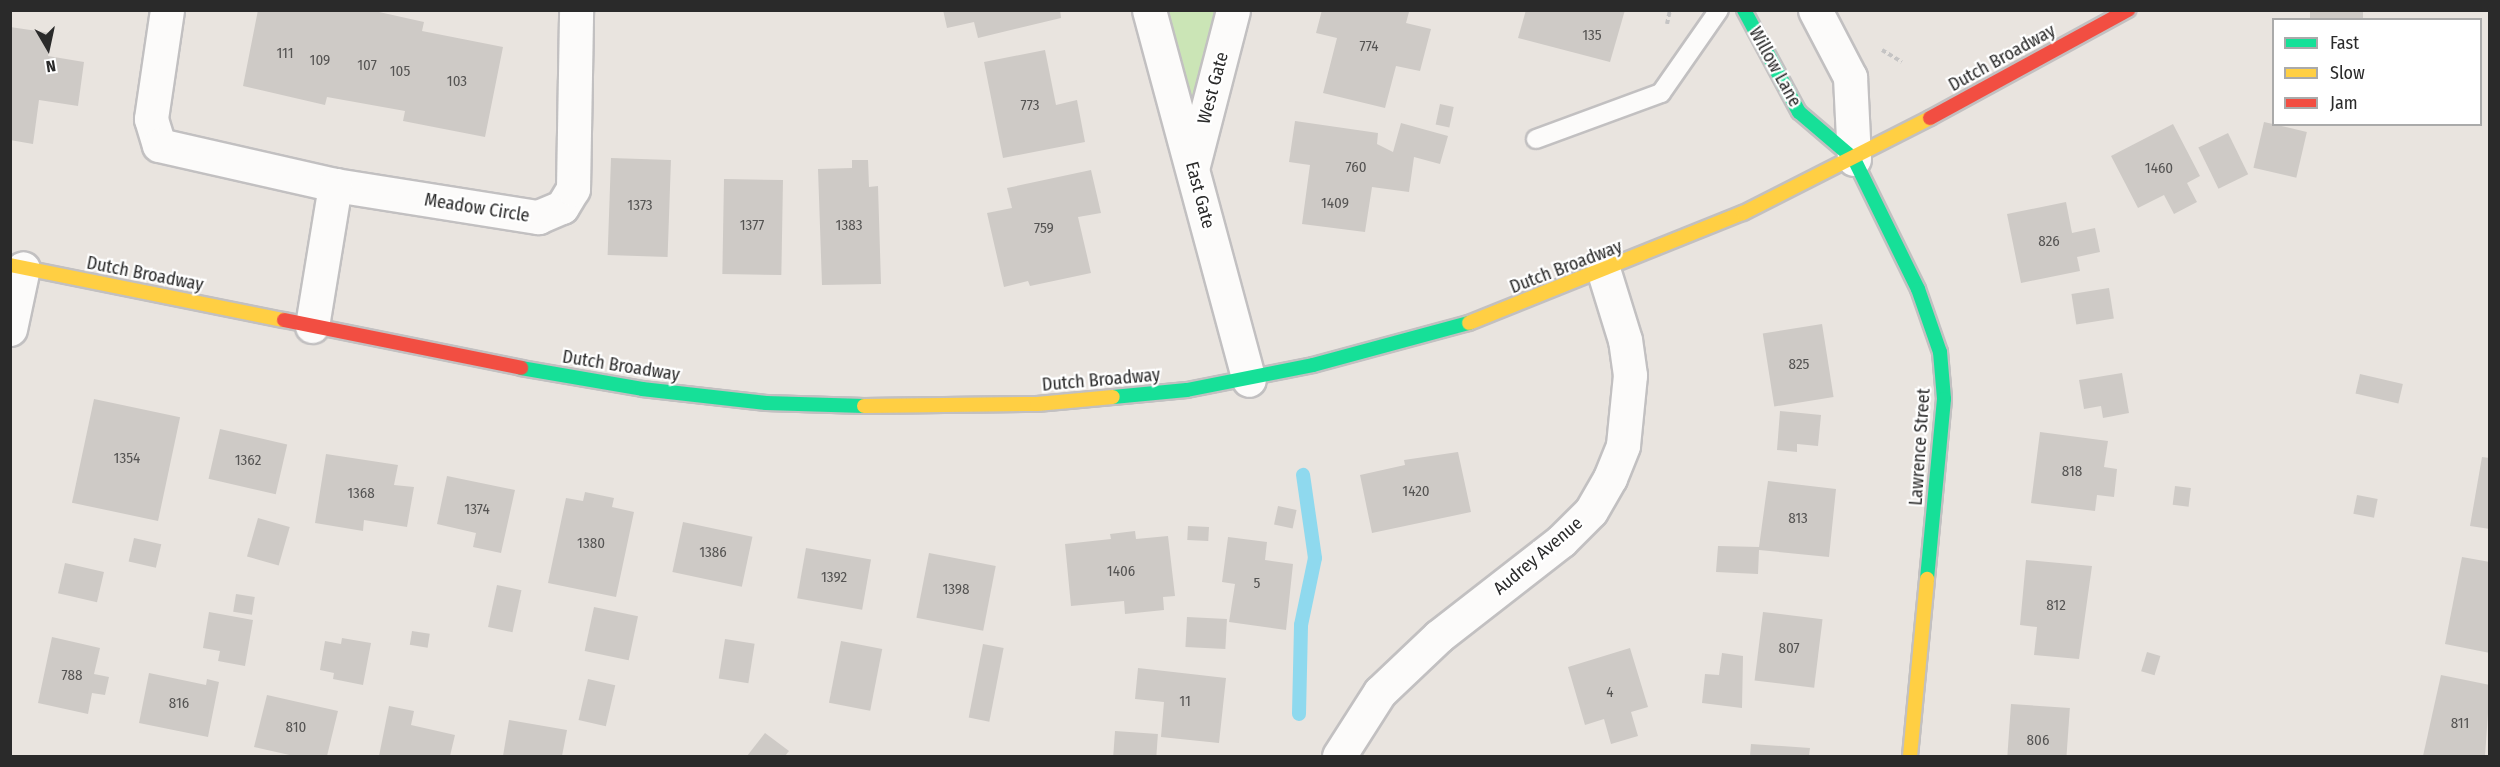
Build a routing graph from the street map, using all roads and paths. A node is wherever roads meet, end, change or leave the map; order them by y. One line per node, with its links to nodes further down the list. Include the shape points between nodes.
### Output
1 (167, 10): 12 (street, Meadow Circle, via 151,119 159,145)
2 (576, 10): 12 (street, Meadow Circle, via 573,189 562,207 538,217 519,216)
3 (1149, 10): 11 (street, East Gate)
4 (1233, 10): 11 (street, West Gate)
5 (1719, 10): 9 (lane, via 1661,93)
6 (1744, 10): 10 (main road, Willow Lane, via 1799,112)
7 (1815, 10): 10 (street, via 1850,77)
8 (2128, 10): 10 (main road, Dutch Broadway)
9 (1536, 139)
10 (1854, 159): 14 (main road, Dutch Broadway, via 1733,217); 19 (main road, Lawrence Street, via 1918,289 1934,330 1943,374 1944,399)
11 (1192, 166): 17 (street, East Gate)
12 (335, 185): 15 (street)
13 (17, 267): 15 (main road, Dutch Broadway); 16 (street)
14 (1604, 272): 17 (main road, Dutch Broadway, via 1462,326); 18 (street, Audrey Avenue, via 1625,340 1630,375 1623,445 1610,478 1591,512 1561,542 1439,636 1380,693)
15 (312, 326): 17 (main road, Dutch Broadway, via 642,389 766,403 906,408 1037,404)
16 (10, 329)
17 (1249, 380)
18 (1339, 756)
19 (1910, 756)

